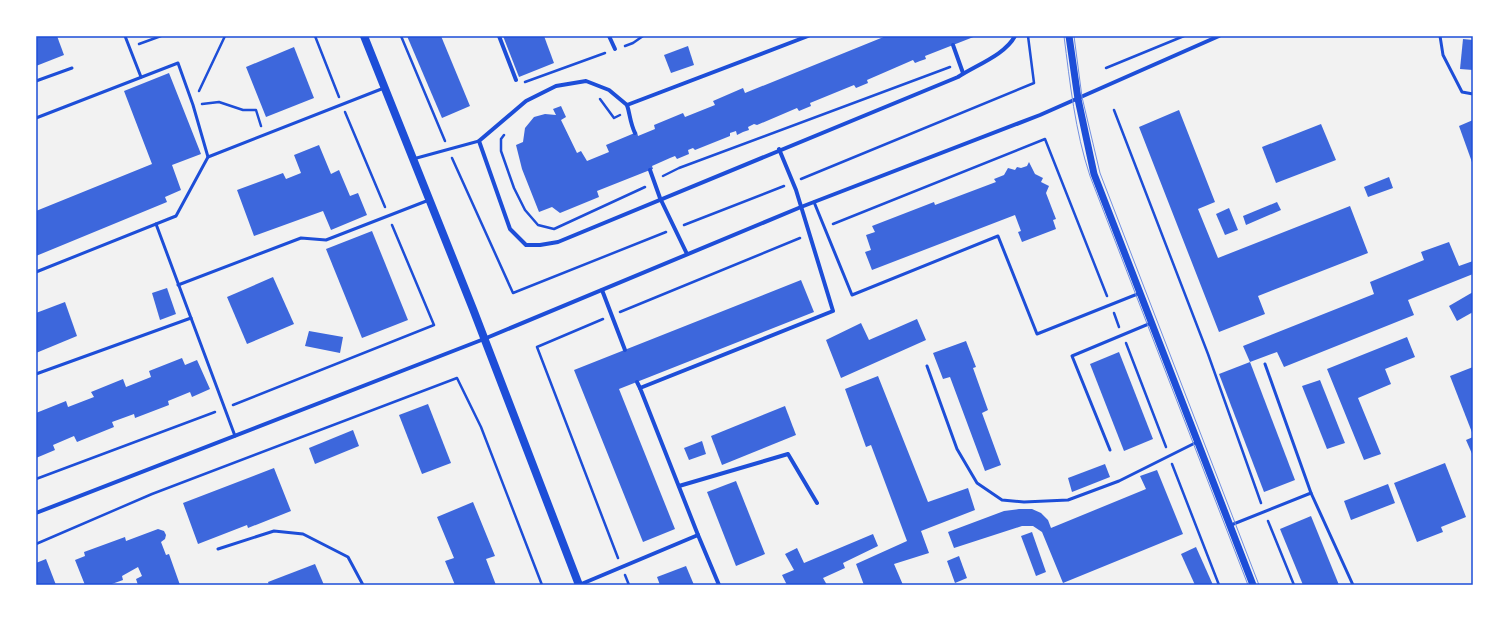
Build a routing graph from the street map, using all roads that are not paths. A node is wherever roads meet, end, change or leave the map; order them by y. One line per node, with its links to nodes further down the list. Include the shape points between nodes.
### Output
1 (125, 36): 14 (lane)
2 (364, 36): 17 (main road)
3 (499, 36): 15 (street)
4 (609, 36): 11 (street)
5 (808, 36): 20 (street)
6 (1015, 36): 13 (street, via 998,53)
7 (1069, 36): 19 (street)
8 (1219, 36): 19 (street)
9 (1440, 36): 18 (lane, via 1444,55 1462,92)
10 (953, 45): 13 (street)
11 (614, 49)
12 (72, 68): 16 (lane)
13 (963, 73): 24 (street)
14 (141, 77): 21 (lane); 25 (lane, via 178,63)
15 (516, 80)
16 (36, 81)
17 (384, 88): 25 (lane); 26 (main road)
18 (1473, 94)
19 (1078, 100): 30 (street); 37 (street, via 1094,174)
20 (627, 105): 22 (street, via 629,120); 23 (street, via 609,90 586,81 556,86 526,101)
21 (36, 118)
22 (635, 133)
23 (479, 141): 26 (lane); 28 (street, via 510,229 526,245 558,242)
24 (779, 149): 28 (street); 31 (street)
25 (208, 157): 32 (lane, via 176,216)
26 (413, 159): 29 (main road)
27 (650, 170): 28 (street)
28 (660, 198): 33 (street)
29 (429, 200): 35 (lane, via 326,240 301,238); 40 (main road)
30 (814, 202): 31 (street); 37 (lane, via 852,295 998,236 1037,334)
31 (800, 207): 33 (street); 46 (street, via 833,312)
32 (156, 224): 34 (lane); 35 (lane)
33 (687, 254): 36 (street)
34 (36, 272)
35 (178, 284): 38 (lane)
36 (602, 290): 40 (street); 41 (street)
37 (1140, 293): 39 (street)
38 (191, 318): 44 (lane); 47 (lane)
39 (1151, 323): 48 (street); 49 (lane, via 1072,356)
40 (484, 339): 47 (street); 58 (main road)
41 (625, 350)
42 (1265, 364): 51 (lane)
43 (927, 366): 48 (lane, via 957,449 977,483 1002,500 1068,500 1119,480)
44 (36, 374)
45 (637, 382): 46 (street)
46 (640, 388): 50 (street)
47 (235, 436): 53 (street)
48 (1198, 441): 54 (street)
49 (1110, 450)
50 (679, 486): 52 (street, via 788,454); 55 (street)
51 (1311, 493): 54 (lane); 61 (lane)
52 (817, 503)
53 (36, 513)
54 (1230, 525): 60 (street)
55 (698, 535): 58 (street); 59 (street)
56 (218, 549): 57 (lane, via 274,531 302,534 348,557)
57 (364, 585)
58 (579, 585)
59 (719, 585)
60 (1253, 585)
61 (1353, 585)

